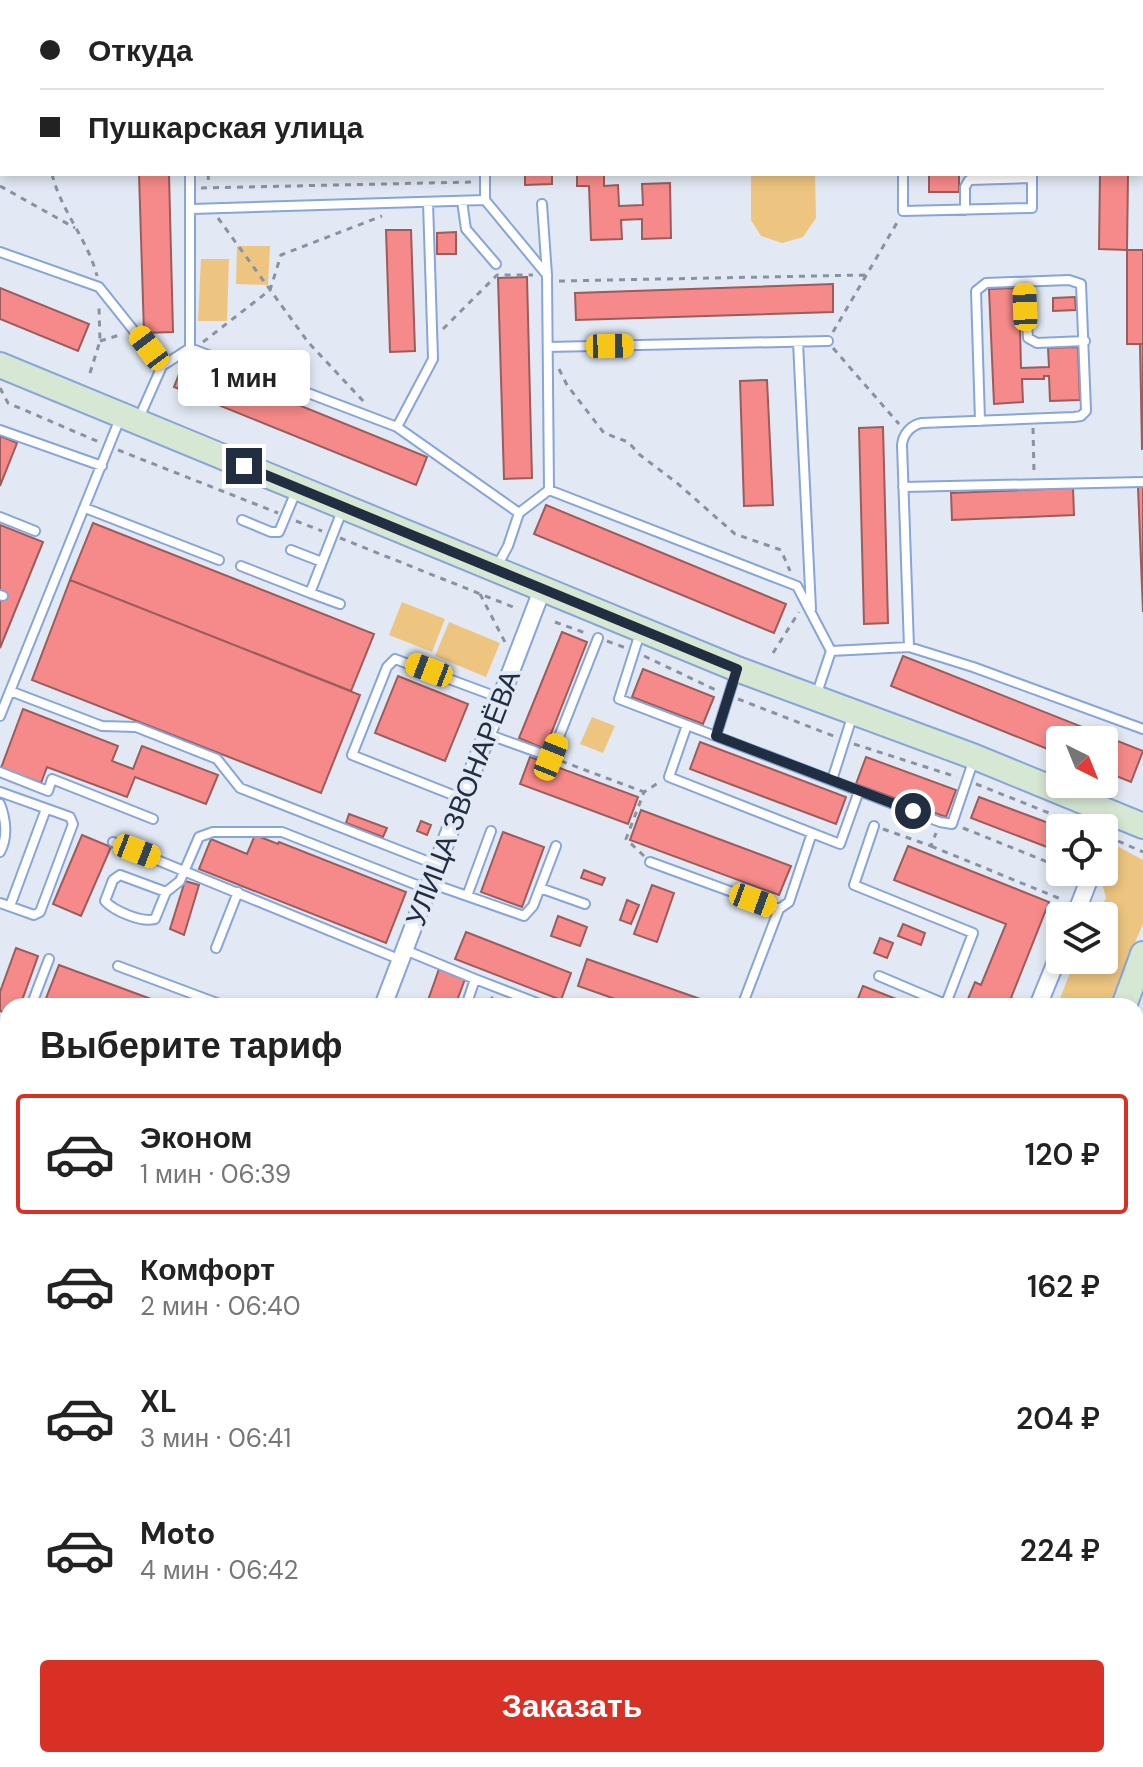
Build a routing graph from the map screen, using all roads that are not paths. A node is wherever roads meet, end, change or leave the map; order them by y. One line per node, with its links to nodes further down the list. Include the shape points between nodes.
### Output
1 (190, 176): 9 (lane)
2 (903, 176): 10 (lane, via 903,211)
3 (1032, 176): 10 (lane, via 969,180); 10 (lane, via 1032,208)
4 (485, 178): 5 (lane)
5 (485, 200): 6 (lane); 13 (lane)
6 (462, 201): 7 (lane); 12 (lane, via 466,229)
7 (428, 202): 9 (lane); 24 (lane, via 433,359)
8 (542, 204): 13 (lane)
9 (192, 209): 19 (lane)
10 (965, 210)
11 (0, 252): 21 (lane, via 99,287)
12 (496, 264)
13 (547, 278): 18 (lane)
14 (1024, 282): 16 (lane, via 1028,338 1037,343); 16 (lane, via 1081,284); 23 (lane, via 986,283 976,291)
15 (828, 341): 17 (lane)
16 (1085, 341): 23 (lane, via 1086,411 1081,416)
17 (798, 342): 18 (lane); 45 (lane)
18 (548, 347): 30 (lane)
19 (192, 348): 21 (lane); 24 (lane)
20 (0, 365): 22 (main road)
21 (162, 366): 22 (lane)
22 (130, 419): 26 (lane, via 109,446); 29 (main road)
23 (980, 421): 28 (lane, via 917,424 906,433)
24 (397, 427): 33 (lane)
25 (0, 430): 26 (lane)
26 (102, 466): 32 (lane)
27 (1143, 482): 28 (lane)
28 (903, 487): 48 (lane)
29 (297, 488): 31 (main road); 35 (lane, via 282,528 275,533)
30 (549, 490): 33 (lane); 45 (lane, via 797,586)
31 (344, 507): 39 (lane); 41 (main road)
32 (85, 508): 38 (lane); 51 (lane)
33 (519, 513): 41 (lane)
34 (0, 517): 36 (lane)
35 (242, 520)
36 (35, 531)
37 (291, 550): 39 (lane)
38 (219, 560)
39 (322, 562): 43 (lane)
40 (241, 566): 43 (lane)
41 (495, 570): 42 (main road)
42 (542, 590): 47 (main road); 53 (street, УЛИЦА ЗВОНАРЁВА)
43 (310, 593): 44 (lane)
44 (340, 604)
45 (811, 611): 49 (lane)
46 (598, 638): 58 (lane, via 551,757)
47 (638, 640): 50 (main road); 56 (lane, via 619,699)
48 (909, 647): 49 (lane); 57 (lane)
49 (831, 651): 52 (lane)
50 (737, 669): 52 (main road); 59 (lane)
51 (10, 691): 55 (lane); 79 (lane, via 102,726 136,727 217,759 240,788)
52 (815, 698): 54 (main road)
53 (501, 699): 58 (street, УЛИЦА ЗВОНАРЁВА); 65 (lane, via 395,659 387,667 352,755)
54 (853, 713): 60 (main road); 62 (lane)
55 (0, 716)
56 (687, 725): 59 (lane); 74 (lane, via 669,777)
57 (1143, 729)
58 (487, 734): 65 (street, УЛИЦА ЗВОНАРЁВА)
59 (716, 736): 62 (lane)
60 (975, 757): 63 (lane, via 952,824); 68 (main road)
61 (0, 772): 69 (lane, via 48,791 52,779)
62 (832, 780): 63 (lane)
63 (859, 791): 74 (lane, via 840,844)
64 (0, 792): 67 (lane)
65 (463, 799): 79 (street, УЛИЦА ЗВОНАРЁВА)
66 (0, 804): 77 (lane, via 5,843)
67 (46, 809): 87 (lane); 87 (lane, via 70,817 73,824 40,912 34,915)
68 (1077, 814)
69 (153, 819)
70 (874, 826): 104 (lane, via 854,885 973,933)
71 (1143, 826): 72 (main road)
72 (1118, 830)
73 (491, 831): 85 (lane)
74 (812, 833): 88 (lane, via 789,902)
75 (113, 842): 80 (lane)
76 (556, 846): 82 (lane)
77 (0, 852)
78 (650, 862): 88 (lane)
79 (437, 865): 81 (street, УЛИЦА ЗВОНАРЁВА)
80 (185, 870): 81 (lane, via 199,837 206,834 282,832); 83 (lane); 84 (lane)
81 (429, 886): 85 (lane); 91 (street, УЛИЦА ЗВОНАРЁВА)
82 (540, 888): 85 (lane, via 524,916); 86 (lane)
83 (166, 892): 83 (lane, via 151,922 105,901 120,875)
84 (238, 892): 89 (lane); 91 (lane)
85 (467, 896)
86 (585, 904)
87 (5, 905)
88 (779, 909): 102 (lane)
89 (216, 948)
90 (1143, 954): 106 (main road)
91 (403, 955): 96 (lane); 99 (street, УЛИЦА ЗВОНАРЁВА)
92 (49, 959): 97 (lane)
93 (118, 966): 98 (lane)
94 (1051, 974): 105 (street)
95 (879, 976): 103 (lane)
96 (475, 979): 100 (lane); 101 (lane)
97 (34, 998)
98 (204, 998)
99 (386, 998)
100 (469, 998)
101 (524, 998)
102 (745, 998)
103 (929, 998)
104 (948, 998)
105 (1041, 998)
106 (1127, 998)

